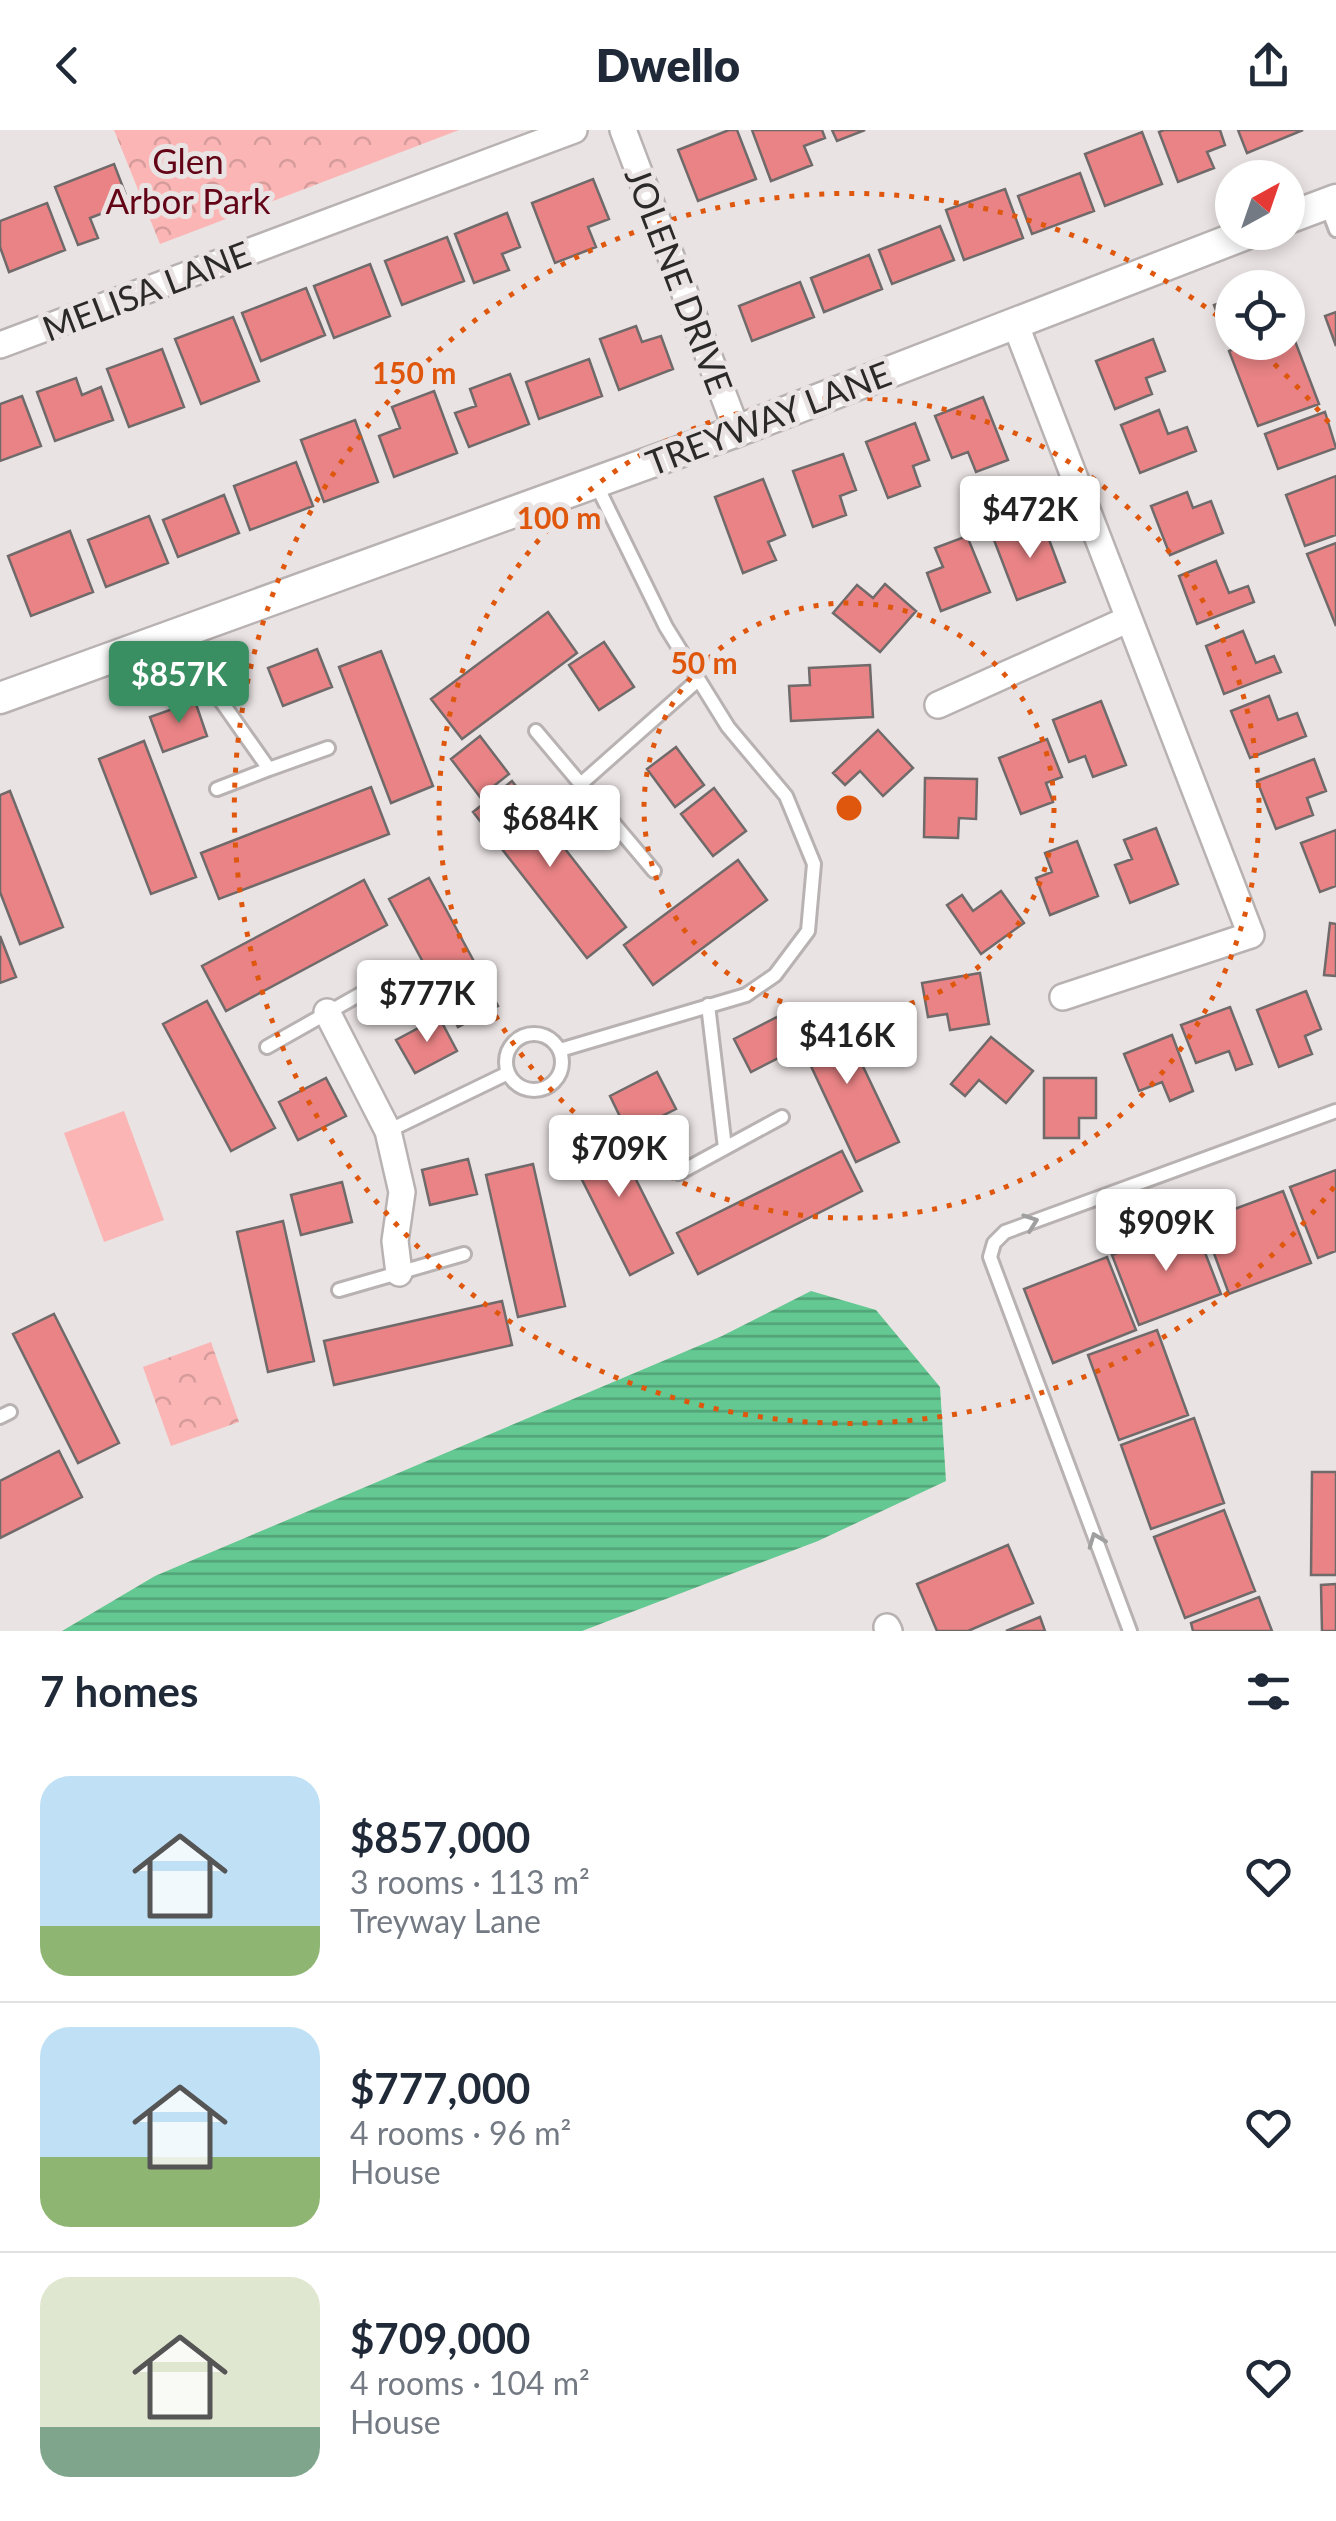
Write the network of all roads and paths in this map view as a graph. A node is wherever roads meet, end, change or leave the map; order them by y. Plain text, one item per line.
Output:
1 (574, 130) edge
2 (623, 130) edge
3 (1333, 211) edge
4 (1305, 215) edge
5 (1215, 246) edge
6 (1015, 323) junction
7 (0, 346) edge
8 (737, 430) junction
9 (595, 482) junction
10 (1128, 619) junction
11 (174, 635) junction
12 (698, 680) junction
13 (0, 698) edge
14 (938, 704) dead end
15 (536, 731) dead end
16 (328, 748) dead end
17 (269, 769) junction
18 (583, 782) junction
19 (217, 789) dead end
20 (654, 871) dead end
21 (390, 978) dead end
22 (1064, 997) dead end
23 (708, 1006) junction
24 (327, 1012) junction
25 (267, 1047) dead end
26 (560, 1050) junction
27 (508, 1073) junction
28 (1336, 1111) edge
29 (782, 1117) dead end
30 (388, 1130) junction
31 (725, 1148) junction
32 (679, 1173) dead end
33 (464, 1254) dead end
34 (399, 1273) junction
35 (339, 1290) dead end
36 (1130, 1631) edge

1 - 7 street, MELISA LANE
2 - 8 street, JOLENE DRIVE
3 - 4 street
5 - 6 street, TREYWAY LANE
6 - 8 street, TREYWAY LANE
6 - 10 street
8 - 9 street, TREYWAY LANE
9 - 11 street, TREYWAY LANE
9 - 12 lane
10 - 14 street
10 - 22 street
11 - 13 street, TREYWAY LANE
11 - 17 lane
12 - 18 lane
12 - 23 lane
15 - 18 lane
16 - 17 lane
17 - 19 lane
18 - 20 lane
21 - 24 lane
23 - 26 lane
23 - 31 lane
24 - 25 lane
24 - 30 street
26 - 27 lane
26 - 27 lane
27 - 30 lane
36 -> 28 lane
29 - 31 lane
30 - 34 street
31 - 32 lane
33 - 34 lane
34 - 35 lane

